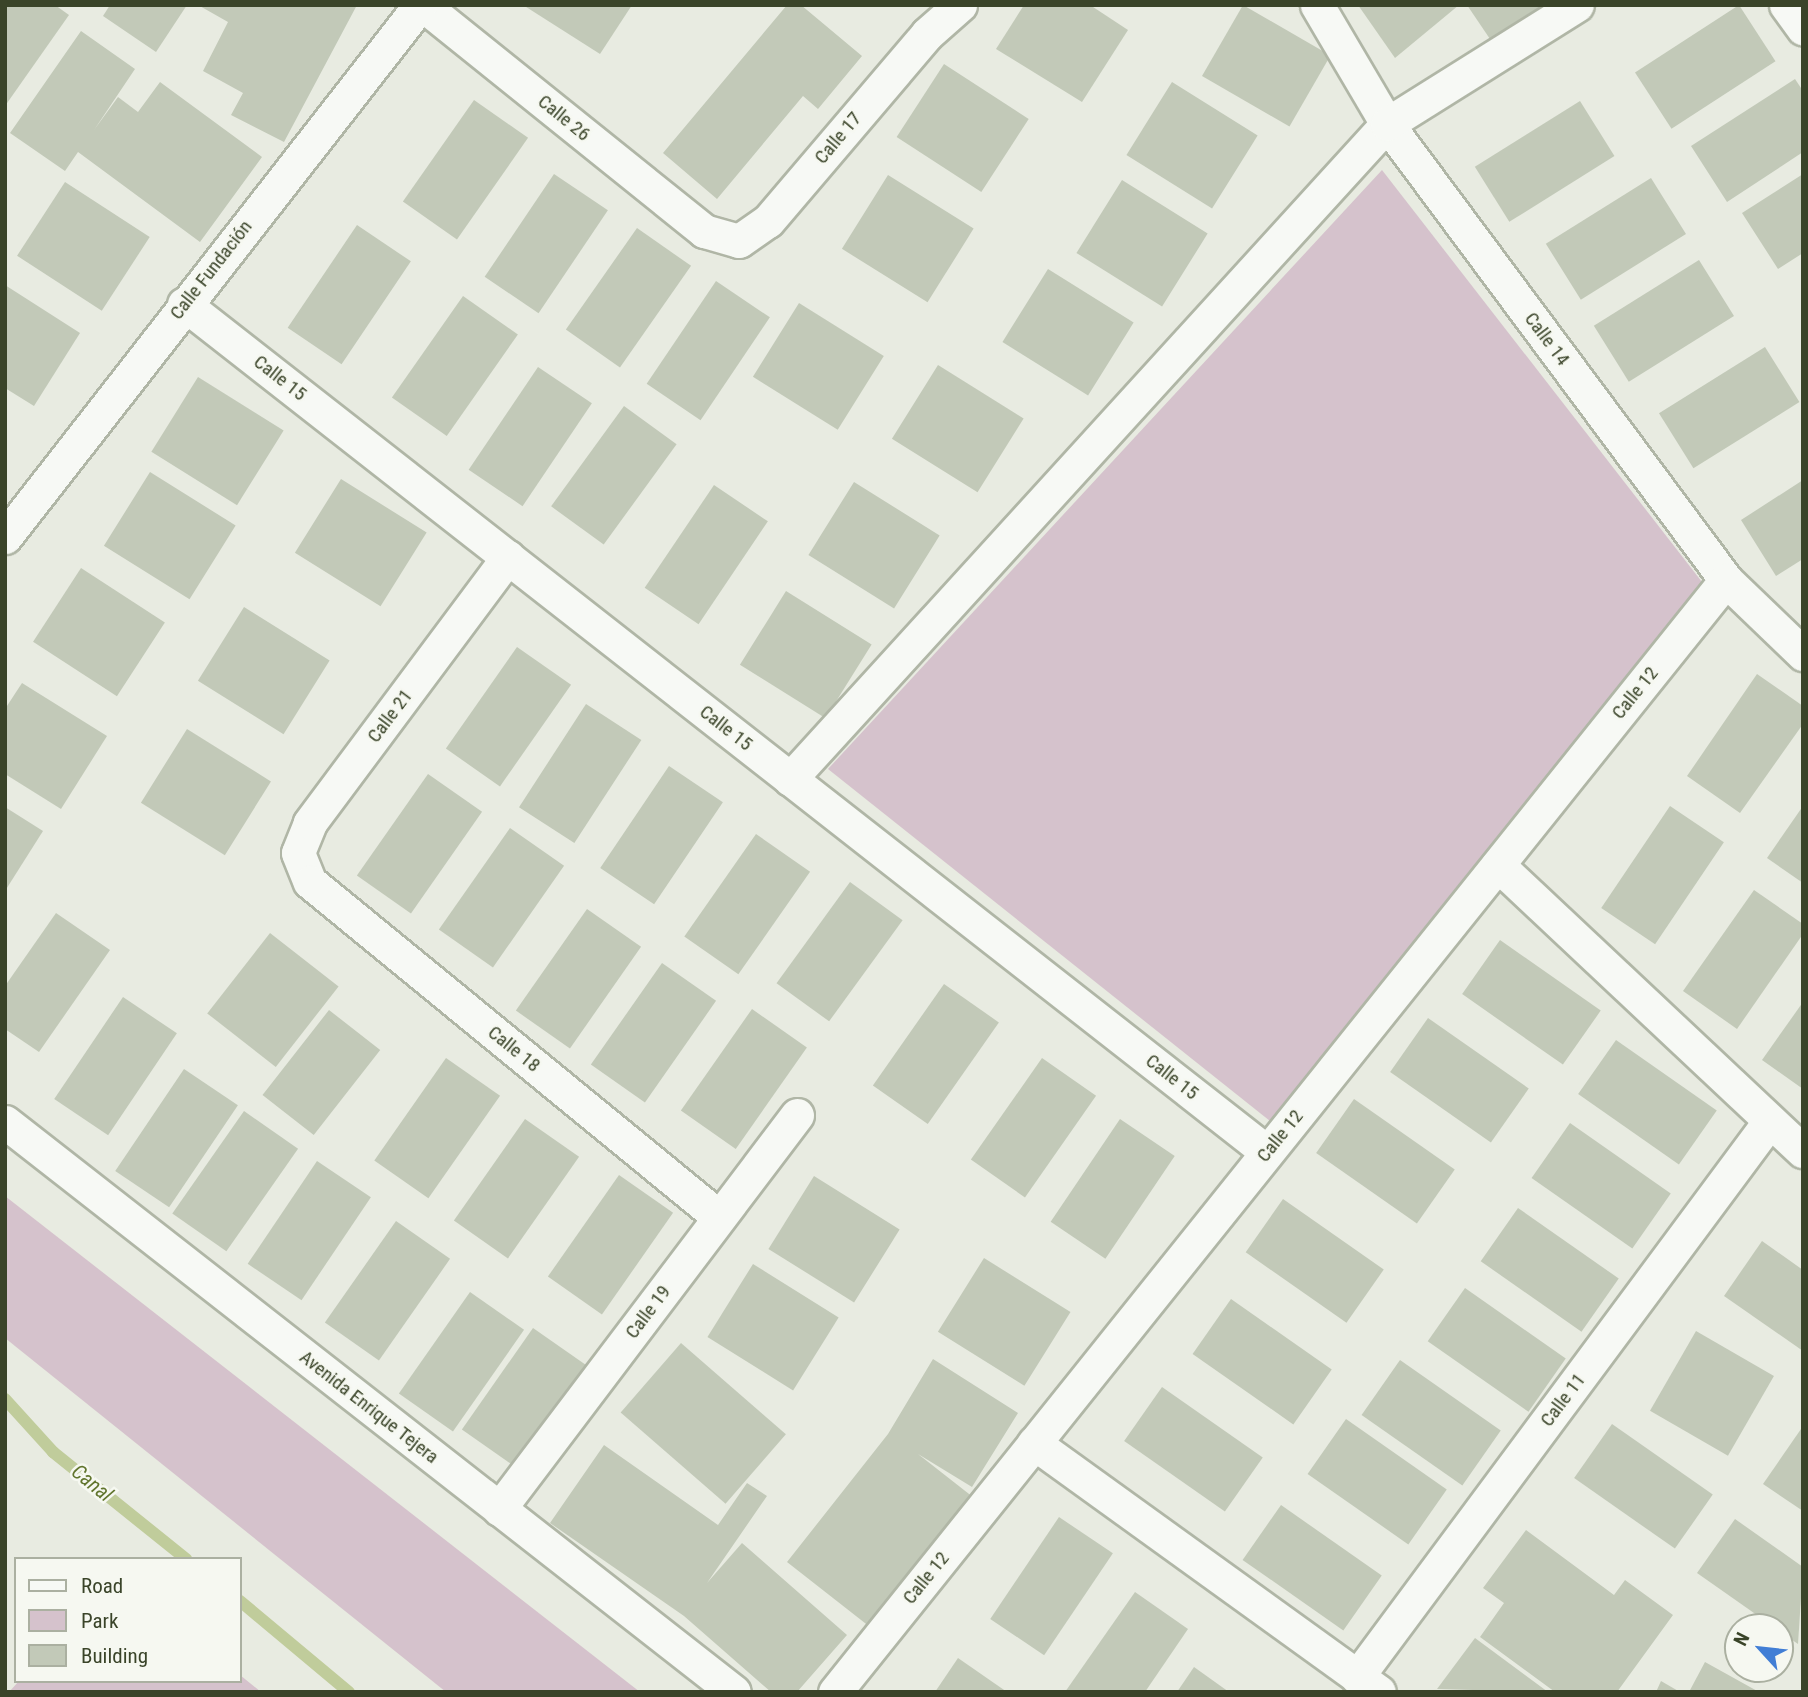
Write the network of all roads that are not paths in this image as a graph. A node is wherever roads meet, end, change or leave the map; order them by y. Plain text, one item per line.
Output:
1 (421, 5) edge
2 (960, 5) edge
3 (1317, 5) edge
4 (1577, 5) edge
5 (1786, 5) edge
6 (1803, 29) edge
7 (1387, 124) junction
8 (704, 231) joint
9 (184, 304) junction
10 (5, 537) edge
11 (508, 557) junction
12 (1726, 580) junction
13 (1803, 653) edge
14 (790, 779) junction
15 (1497, 865) junction
16 (310, 882) joint
17 (797, 1115) dead end
18 (5, 1122) edge
19 (1769, 1122) junction
20 (1803, 1151) edge
21 (1267, 1152) junction
22 (719, 1217) junction
23 (1034, 1443) junction
24 (499, 1509) junction
25 (1368, 1684) edge
26 (734, 1692) edge
27 (835, 1692) edge

1 - 8 street, Calle 26
1 - 9 street, Calle Fundación
2 - 8 street, Calle 17
3 - 7 street, Calle 14
4 - 7 street
5 - 6 street
7 - 12 street, Calle 14
7 - 14 street
9 - 10 street, Calle Fundación
9 - 11 street, Calle 15
11 - 14 street, Calle 15
11 - 16 street, Calle 21
12 - 13 street, Calle 14
12 - 15 street, Calle 12
14 - 21 street, Calle 15
15 - 19 street
15 - 21 street, Calle 12
16 - 22 street, Calle 18
17 - 22 street, Calle 19
18 - 24 street, Avenida Enrique Tejera
19 - 20 street
19 - 25 street, Calle 11
21 - 23 street, Calle 12
22 - 24 street, Calle 19
23 - 25 street
23 - 27 street, Calle 12
24 - 26 street, Avenida Enrique Tejera

